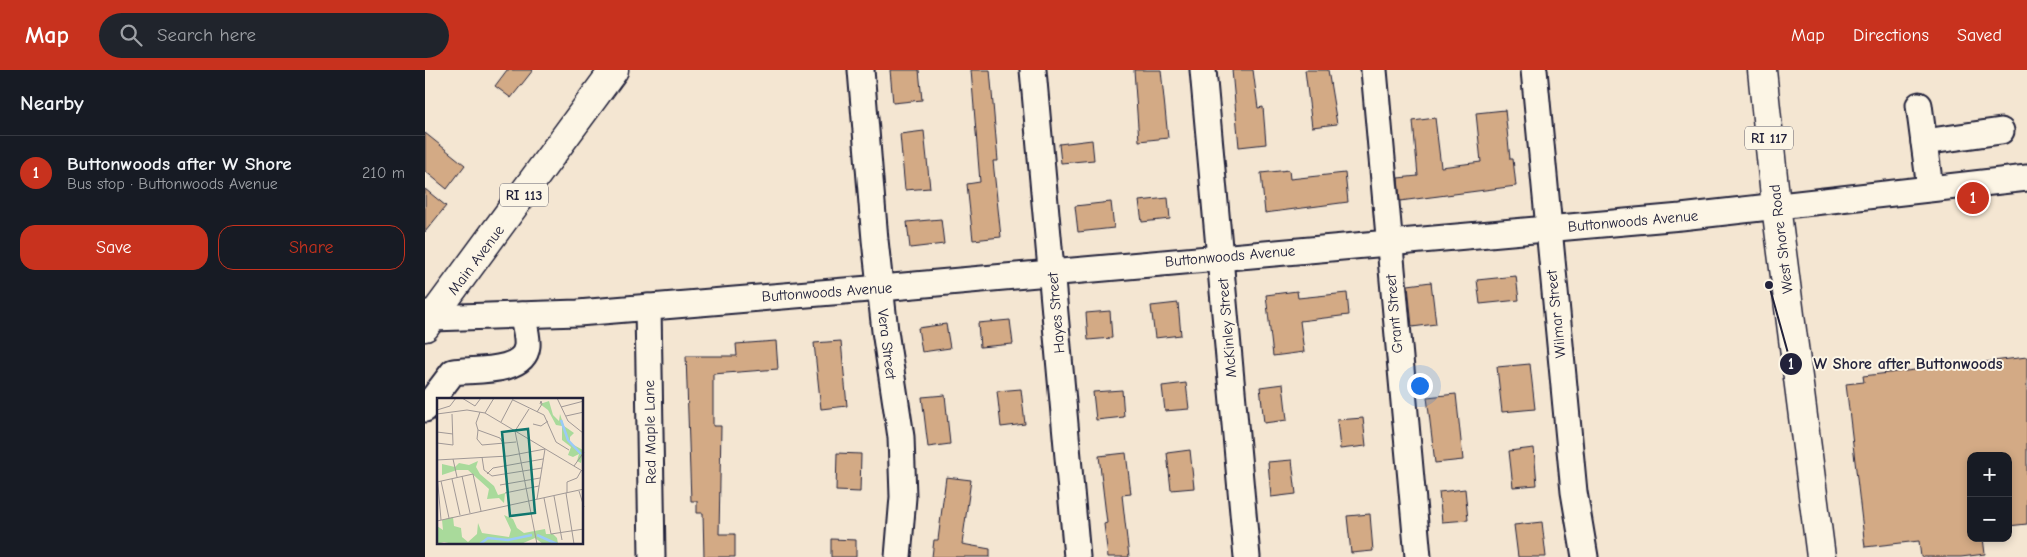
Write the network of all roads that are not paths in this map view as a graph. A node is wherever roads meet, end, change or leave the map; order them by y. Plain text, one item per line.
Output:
1 (614, 70) edge
2 (861, 70) edge
3 (1033, 70) edge
4 (1203, 70) edge
5 (1374, 70) edge
6 (1534, 70) edge
7 (1762, 70) edge
8 (1919, 105) dead end
9 (2001, 131) dead end
10 (1924, 142) junction
11 (2027, 178) edge
12 (1930, 188) junction
13 (1776, 206) junction
14 (1548, 228) junction
15 (1388, 242) junction
16 (1220, 258) junction
17 (1053, 272) junction
18 (881, 288) junction
19 (648, 307) junction
20 (522, 315) junction
21 (427, 319) edge
22 (425, 409) edge
23 (652, 557) edge
24 (898, 557) edge
25 (1077, 557) edge
26 (1247, 557) edge
27 (1418, 557) edge
28 (1585, 557) edge
29 (1821, 557) edge

1 - 21 main road, Main Avenue / RI 113
2 - 18 street, Vera Street
3 - 17 street, Hayes Street
4 - 16 street, McKinley Street
5 - 15 street, Grant Street
6 - 14 street, Wilmar Street
7 - 13 main road, West Shore Road / RI 117
8 - 10 street
9 - 10 street
10 - 12 street
11 - 12 street, Buttonwoods Avenue
12 - 13 street, Buttonwoods Avenue
13 - 14 street, Buttonwoods Avenue
13 - 29 main road, West Shore Road / RI 117
14 - 15 street, Buttonwoods Avenue
14 - 28 street, Wilmar Street
15 - 16 street, Buttonwoods Avenue
15 - 27 street, Grant Street
16 - 17 street, Buttonwoods Avenue
16 - 26 street, McKinley Street
17 - 18 street, Buttonwoods Avenue
17 - 25 street, Hayes Street
18 - 19 street, Buttonwoods Avenue
18 - 24 street, Vera Street
19 - 20 street, Buttonwoods Avenue
19 - 23 street, Red Maple Lane
20 - 21 street, Buttonwoods Avenue
20 - 22 street

